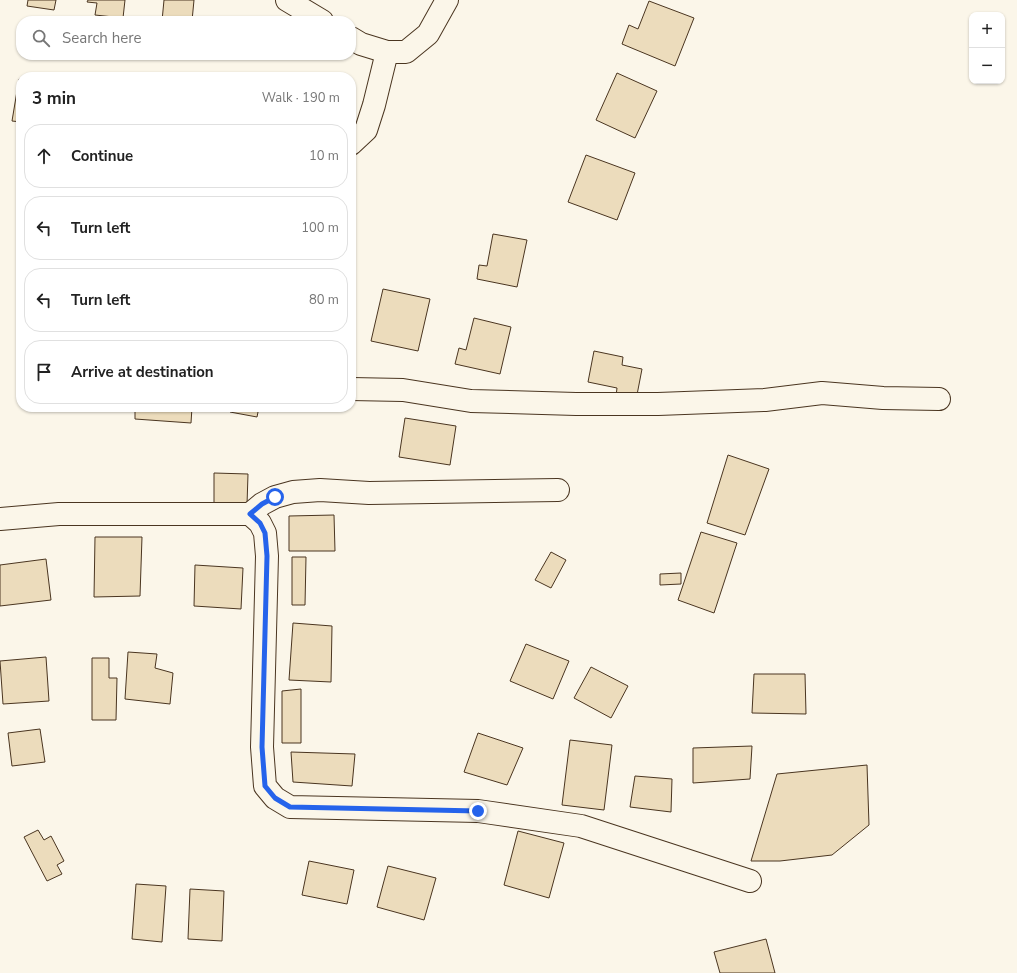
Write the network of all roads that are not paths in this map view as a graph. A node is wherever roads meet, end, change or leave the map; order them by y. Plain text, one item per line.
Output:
1 (287, 0) edge
2 (447, 0) edge
3 (314, 16) edge
4 (356, 41) edge
5 (387, 52) junction
6 (356, 139) edge
7 (356, 389) edge
8 (939, 399) dead end
9 (558, 490) dead end
10 (250, 514) junction
11 (0, 519) edge
12 (750, 881) dead end

1 - 3 street
2 - 5 street
4 - 5 street
5 - 6 street
7 - 8 street
9 - 10 street
10 - 11 street
10 - 12 street

